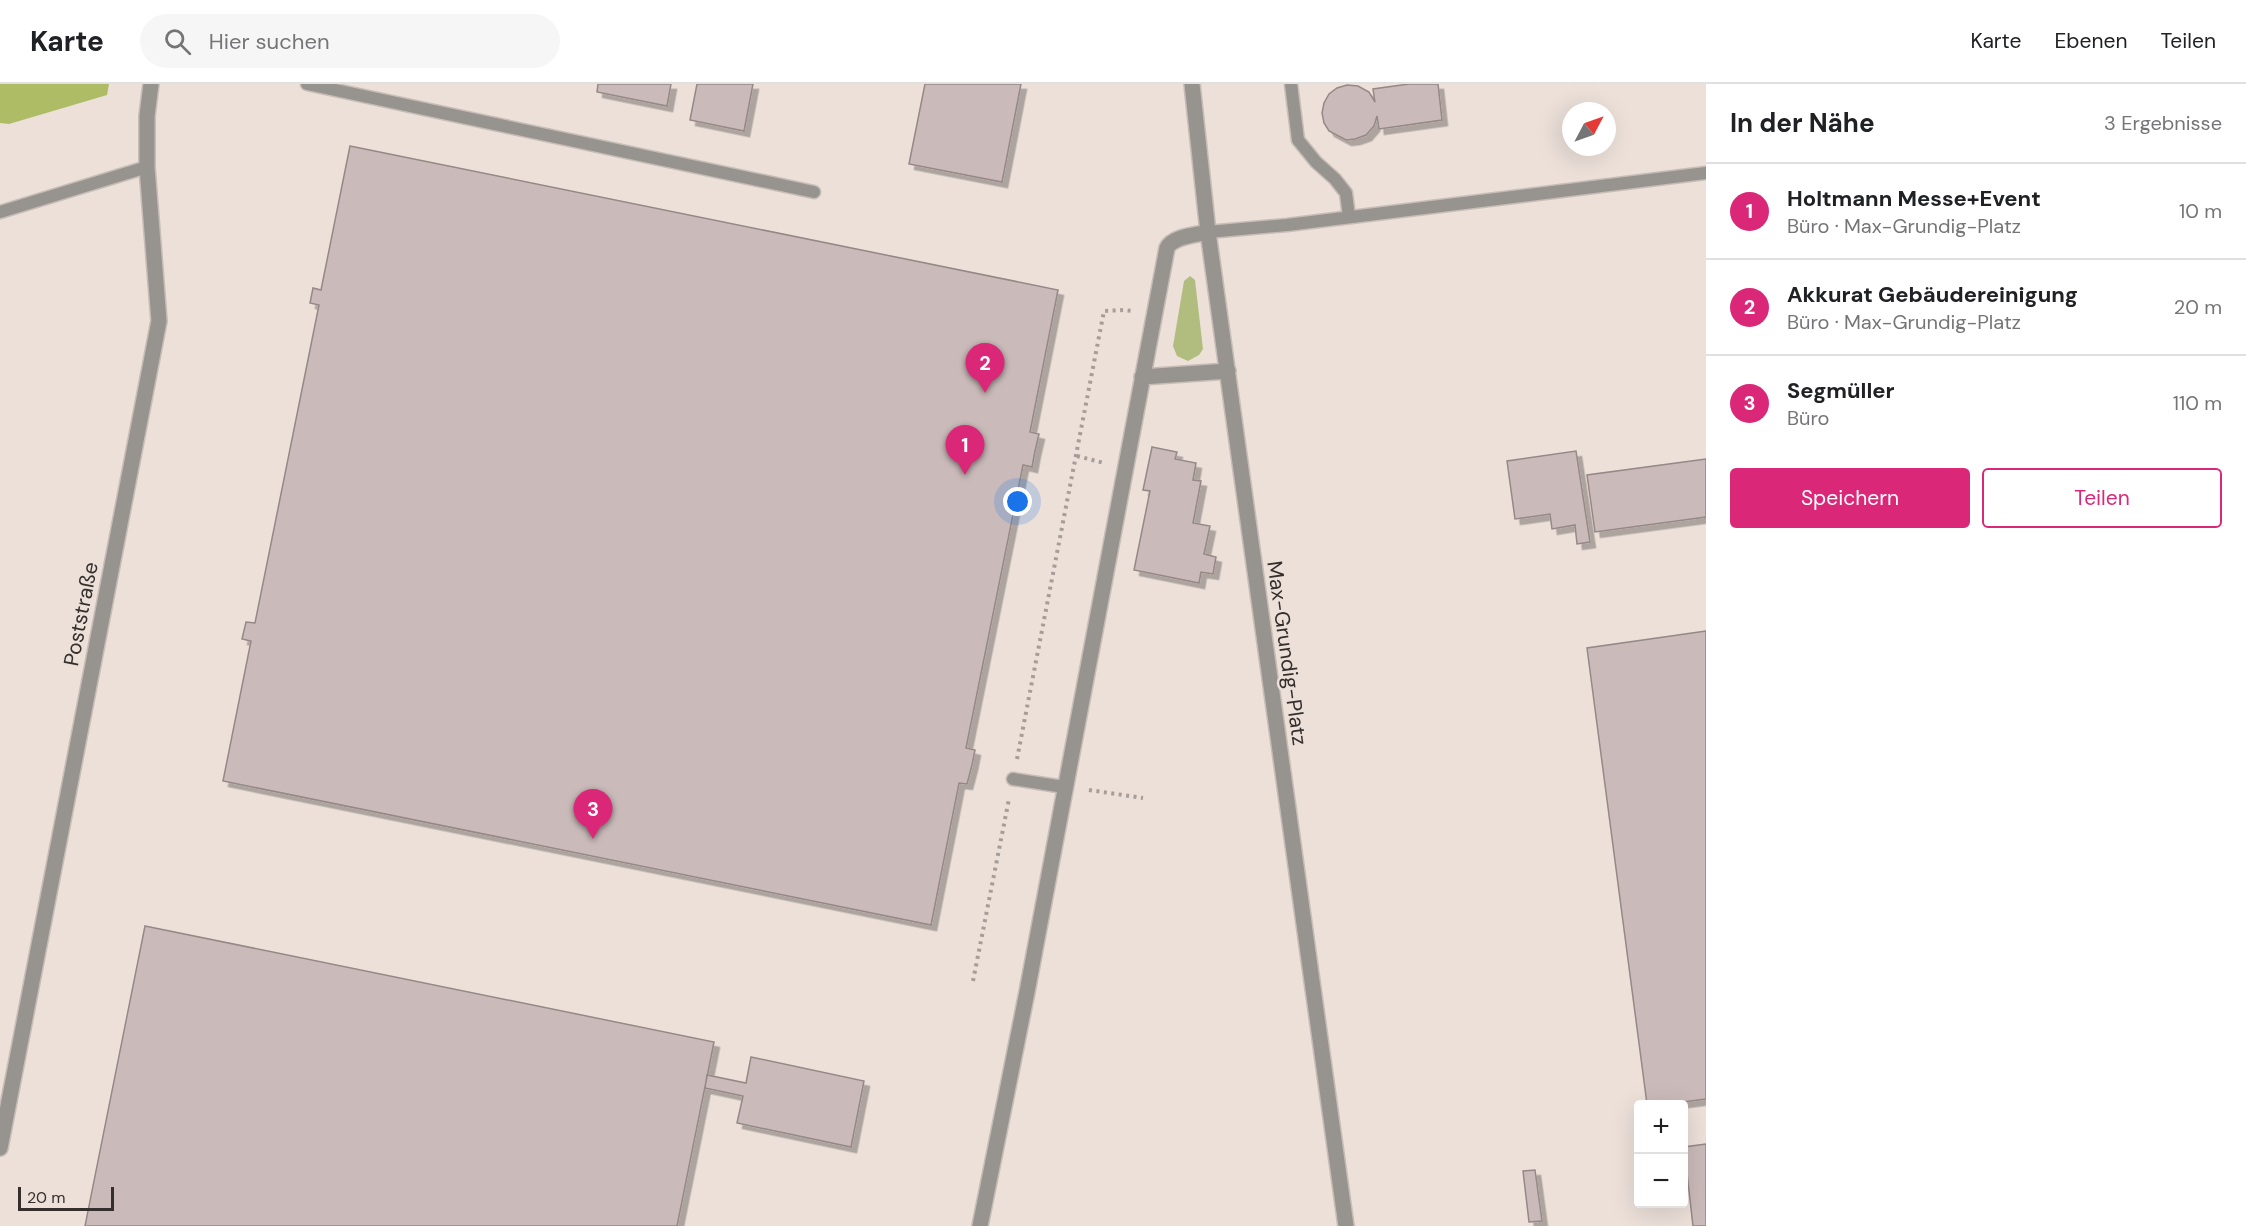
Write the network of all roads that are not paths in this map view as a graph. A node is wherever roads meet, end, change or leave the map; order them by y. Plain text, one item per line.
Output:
1 (151, 84) edge
2 (306, 84) edge
3 (1192, 84) edge
4 (1290, 84) edge
5 (147, 167) junction
6 (1706, 173) edge
7 (814, 192) dead end
8 (0, 212) edge
9 (1349, 217) junction
10 (1208, 232) junction
11 (1228, 371) junction
12 (1142, 377) junction
13 (1013, 778) road end
14 (1064, 787) junction
15 (0, 1148) edge
16 (980, 1226) edge
17 (1346, 1226) edge

1 - 5 street, Poststraße
2 - 7 lane
3 - 10 street, Max-Grundig-Platz
4 - 9 lane
5 - 8 lane
5 - 15 street, Poststraße
6 - 9 lane
9 - 10 lane
10 - 11 street, Max-Grundig-Platz
10 - 12 street
11 - 12 street
11 - 17 street, Max-Grundig-Platz
12 - 14 street
13 - 14 lane
14 - 16 street

